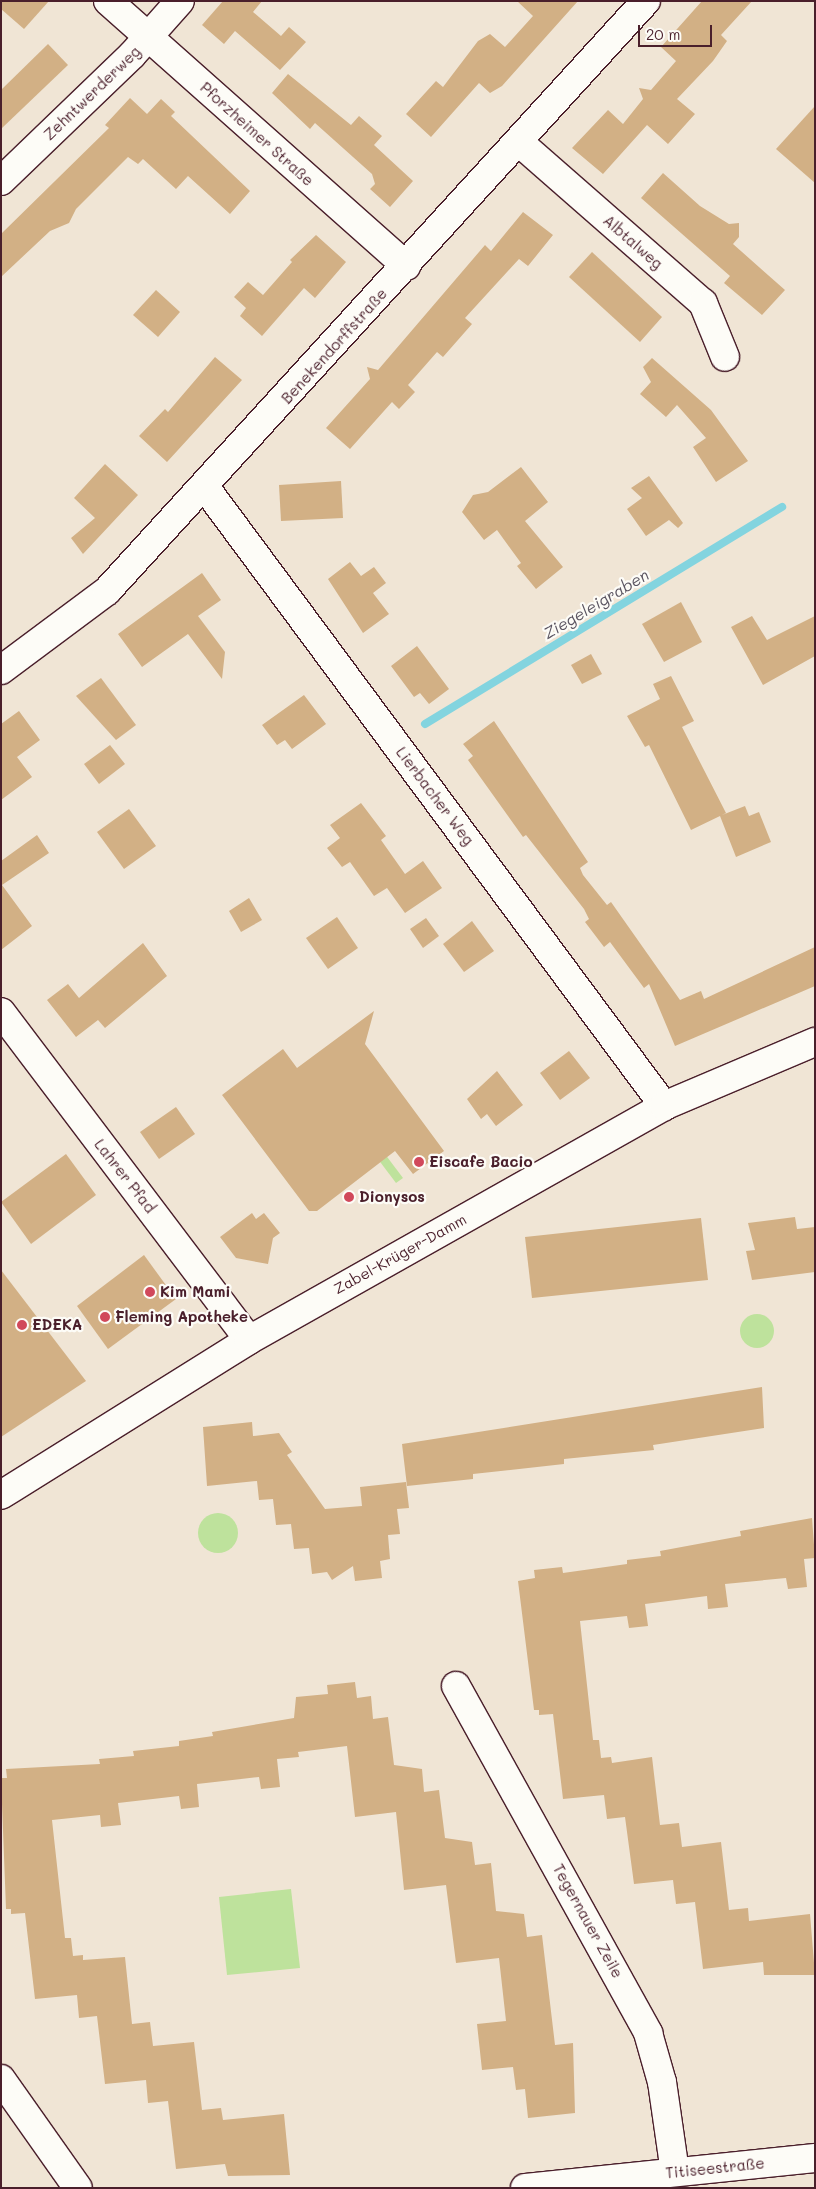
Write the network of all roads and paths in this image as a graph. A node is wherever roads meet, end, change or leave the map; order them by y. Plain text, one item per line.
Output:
1 (108, 1) edge
2 (180, 1) edge
3 (646, 1) edge
4 (149, 37) junction
5 (520, 143) junction
6 (1, 181) edge
7 (406, 266) junction
8 (725, 357) dead end
9 (204, 488) junction
10 (1, 670) edge
11 (1, 1012) edge
12 (815, 1042) edge
13 (664, 1106) junction
14 (249, 1340) junction
15 (1, 1495) edge
16 (456, 1686) dead end
17 (1, 2079) edge
18 (815, 2158) edge
19 (675, 2172) junction
20 (78, 2188) edge
21 (525, 2188) edge

1 - 4 street, Pforzheimer Straße
2 - 4 street, Zehntwerderweg
3 - 5 street, Benekendorffstraße
4 - 6 street, Zehntwerderweg
4 - 7 street, Pforzheimer Straße
5 - 7 street, Benekendorffstraße
5 - 8 street, Albtalweg
7 - 9 street, Benekendorffstraße
9 - 10 street, Benekendorffstraße
9 - 13 street, Lierbacher Weg
11 - 14 street, Lahrer Pfad
12 - 13 street, Zabel-Krüger-Damm
13 - 14 street, Zabel-Krüger-Damm
14 - 15 street, Zabel-Krüger-Damm
16 - 19 street, Tegernauer Zeile
17 - 20 street
18 - 19 street, Titiseestraße
19 - 21 street, Titiseestraße

